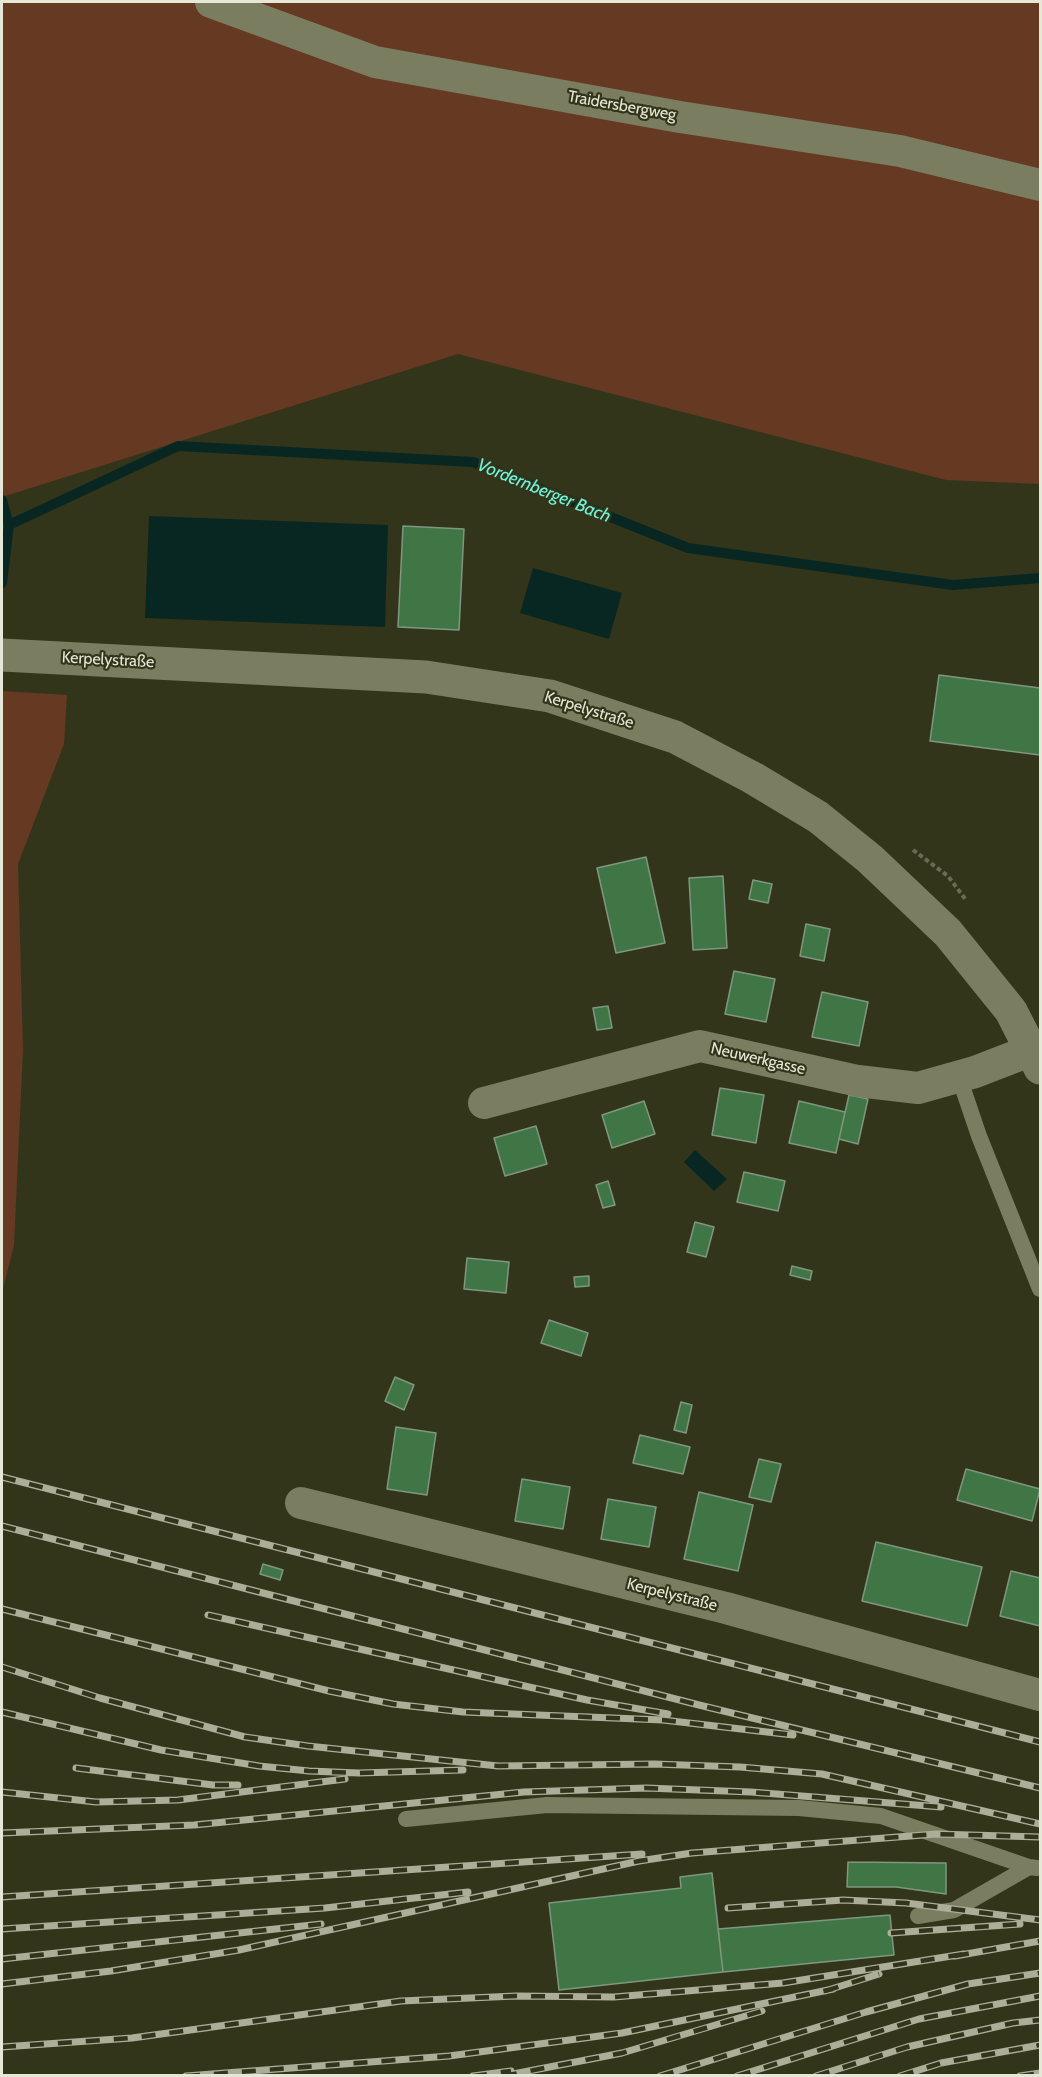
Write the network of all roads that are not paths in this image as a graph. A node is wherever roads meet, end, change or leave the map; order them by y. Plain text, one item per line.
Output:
1 (210, 2) edge
2 (1041, 185) edge
3 (2, 655) edge
4 (1039, 1051) edge
5 (959, 1077) junction
6 (484, 1103) dead end
7 (1041, 1289) edge
8 (301, 1503) dead end
9 (1041, 1695) edge
10 (406, 1819) dead end
11 (1035, 1868) edge
12 (918, 1916) dead end

1 - 2 street, Traidersbergweg
3 - 4 main road, Kerpelystraße
4 - 5 street, Neuwerkgasse
5 - 6 street, Neuwerkgasse
5 - 7 lane
8 - 9 street, Kerpelystraße
10 - 11 lane
11 - 12 lane

